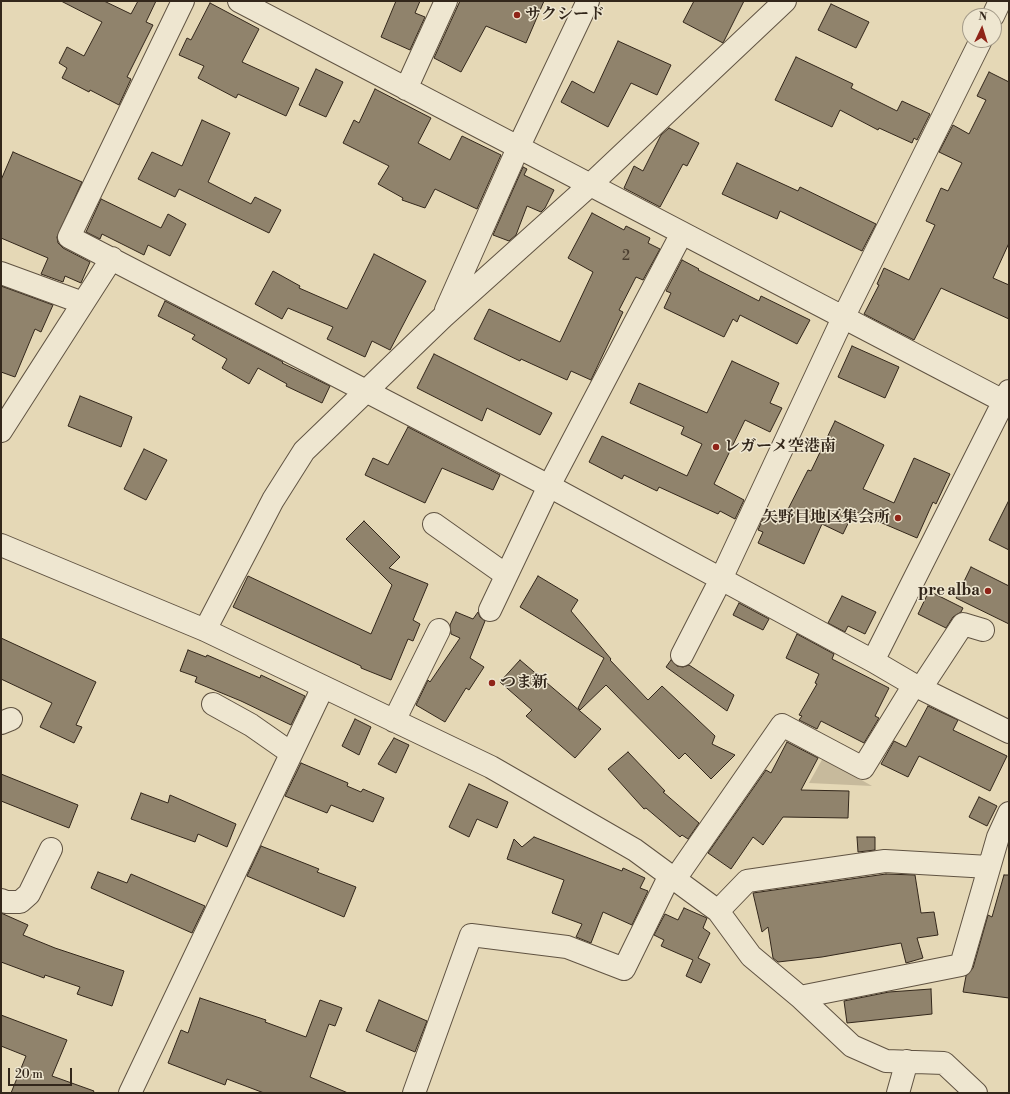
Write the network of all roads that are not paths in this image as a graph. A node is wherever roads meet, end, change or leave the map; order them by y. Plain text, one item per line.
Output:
1 (183, 1) edge
2 (239, 1) edge
3 (446, 1) edge
4 (588, 1) edge
5 (785, 1) edge
6 (977, 48) edge
7 (406, 89) junction
8 (518, 148) junction
9 (590, 185) junction
10 (682, 233) junction
11 (112, 258) junction
12 (1, 273) edge
13 (83, 303) junction
14 (443, 317) junction
15 (842, 318) junction
16 (367, 392) junction
17 (1007, 399) edge
18 (1, 431) edge
19 (549, 486) junction
20 (434, 524) dead end
21 (3, 550) edge
22 (506, 575) junction
23 (721, 579) junction
24 (490, 610) dead end
25 (205, 630) junction
26 (439, 630) dead end
27 (983, 630) dead end
28 (682, 655) dead end
29 (873, 660) junction
30 (323, 687) junction
31 (918, 687) junction
32 (213, 704) dead end
33 (394, 721) junction
34 (1009, 732) edge
35 (291, 753) junction
36 (1009, 813) edge
37 (51, 849) dead end
38 (989, 867) junction
39 (672, 877) junction
40 (1, 900) edge
41 (718, 911) junction
42 (800, 997) junction
43 (907, 1062) junction
44 (130, 1093) edge
45 (414, 1093) edge
46 (898, 1093) edge
47 (976, 1093) edge

1 - 11 street
2 - 7 street
3 - 7 street
4 - 8 street
5 - 9 street
6 - 15 street
7 - 8 street
8 - 9 street
8 - 14 street
9 - 10 street
9 - 14 street
10 - 15 street
10 - 19 street
11 - 13 street
11 - 16 street
12 - 13 street
13 - 18 street
14 - 16 street
15 - 17 street
15 - 23 street
16 - 19 street
16 - 25 street
17 - 29 street
19 - 22 street
19 - 23 street
20 - 22 street
21 - 25 street
22 - 24 street
23 - 28 street
23 - 29 street
25 - 30 street
26 - 33 street
27 - 31 street
29 - 31 street
30 - 33 street
30 - 35 street
31 - 34 street
31 - 39 street
32 - 35 street
33 - 39 street
35 - 44 street
36 - 38 street
37 - 40 street
38 - 41 street
38 - 42 street
39 - 41 street
39 - 45 street
41 - 42 street
42 - 43 street
43 - 46 street
43 - 47 street

